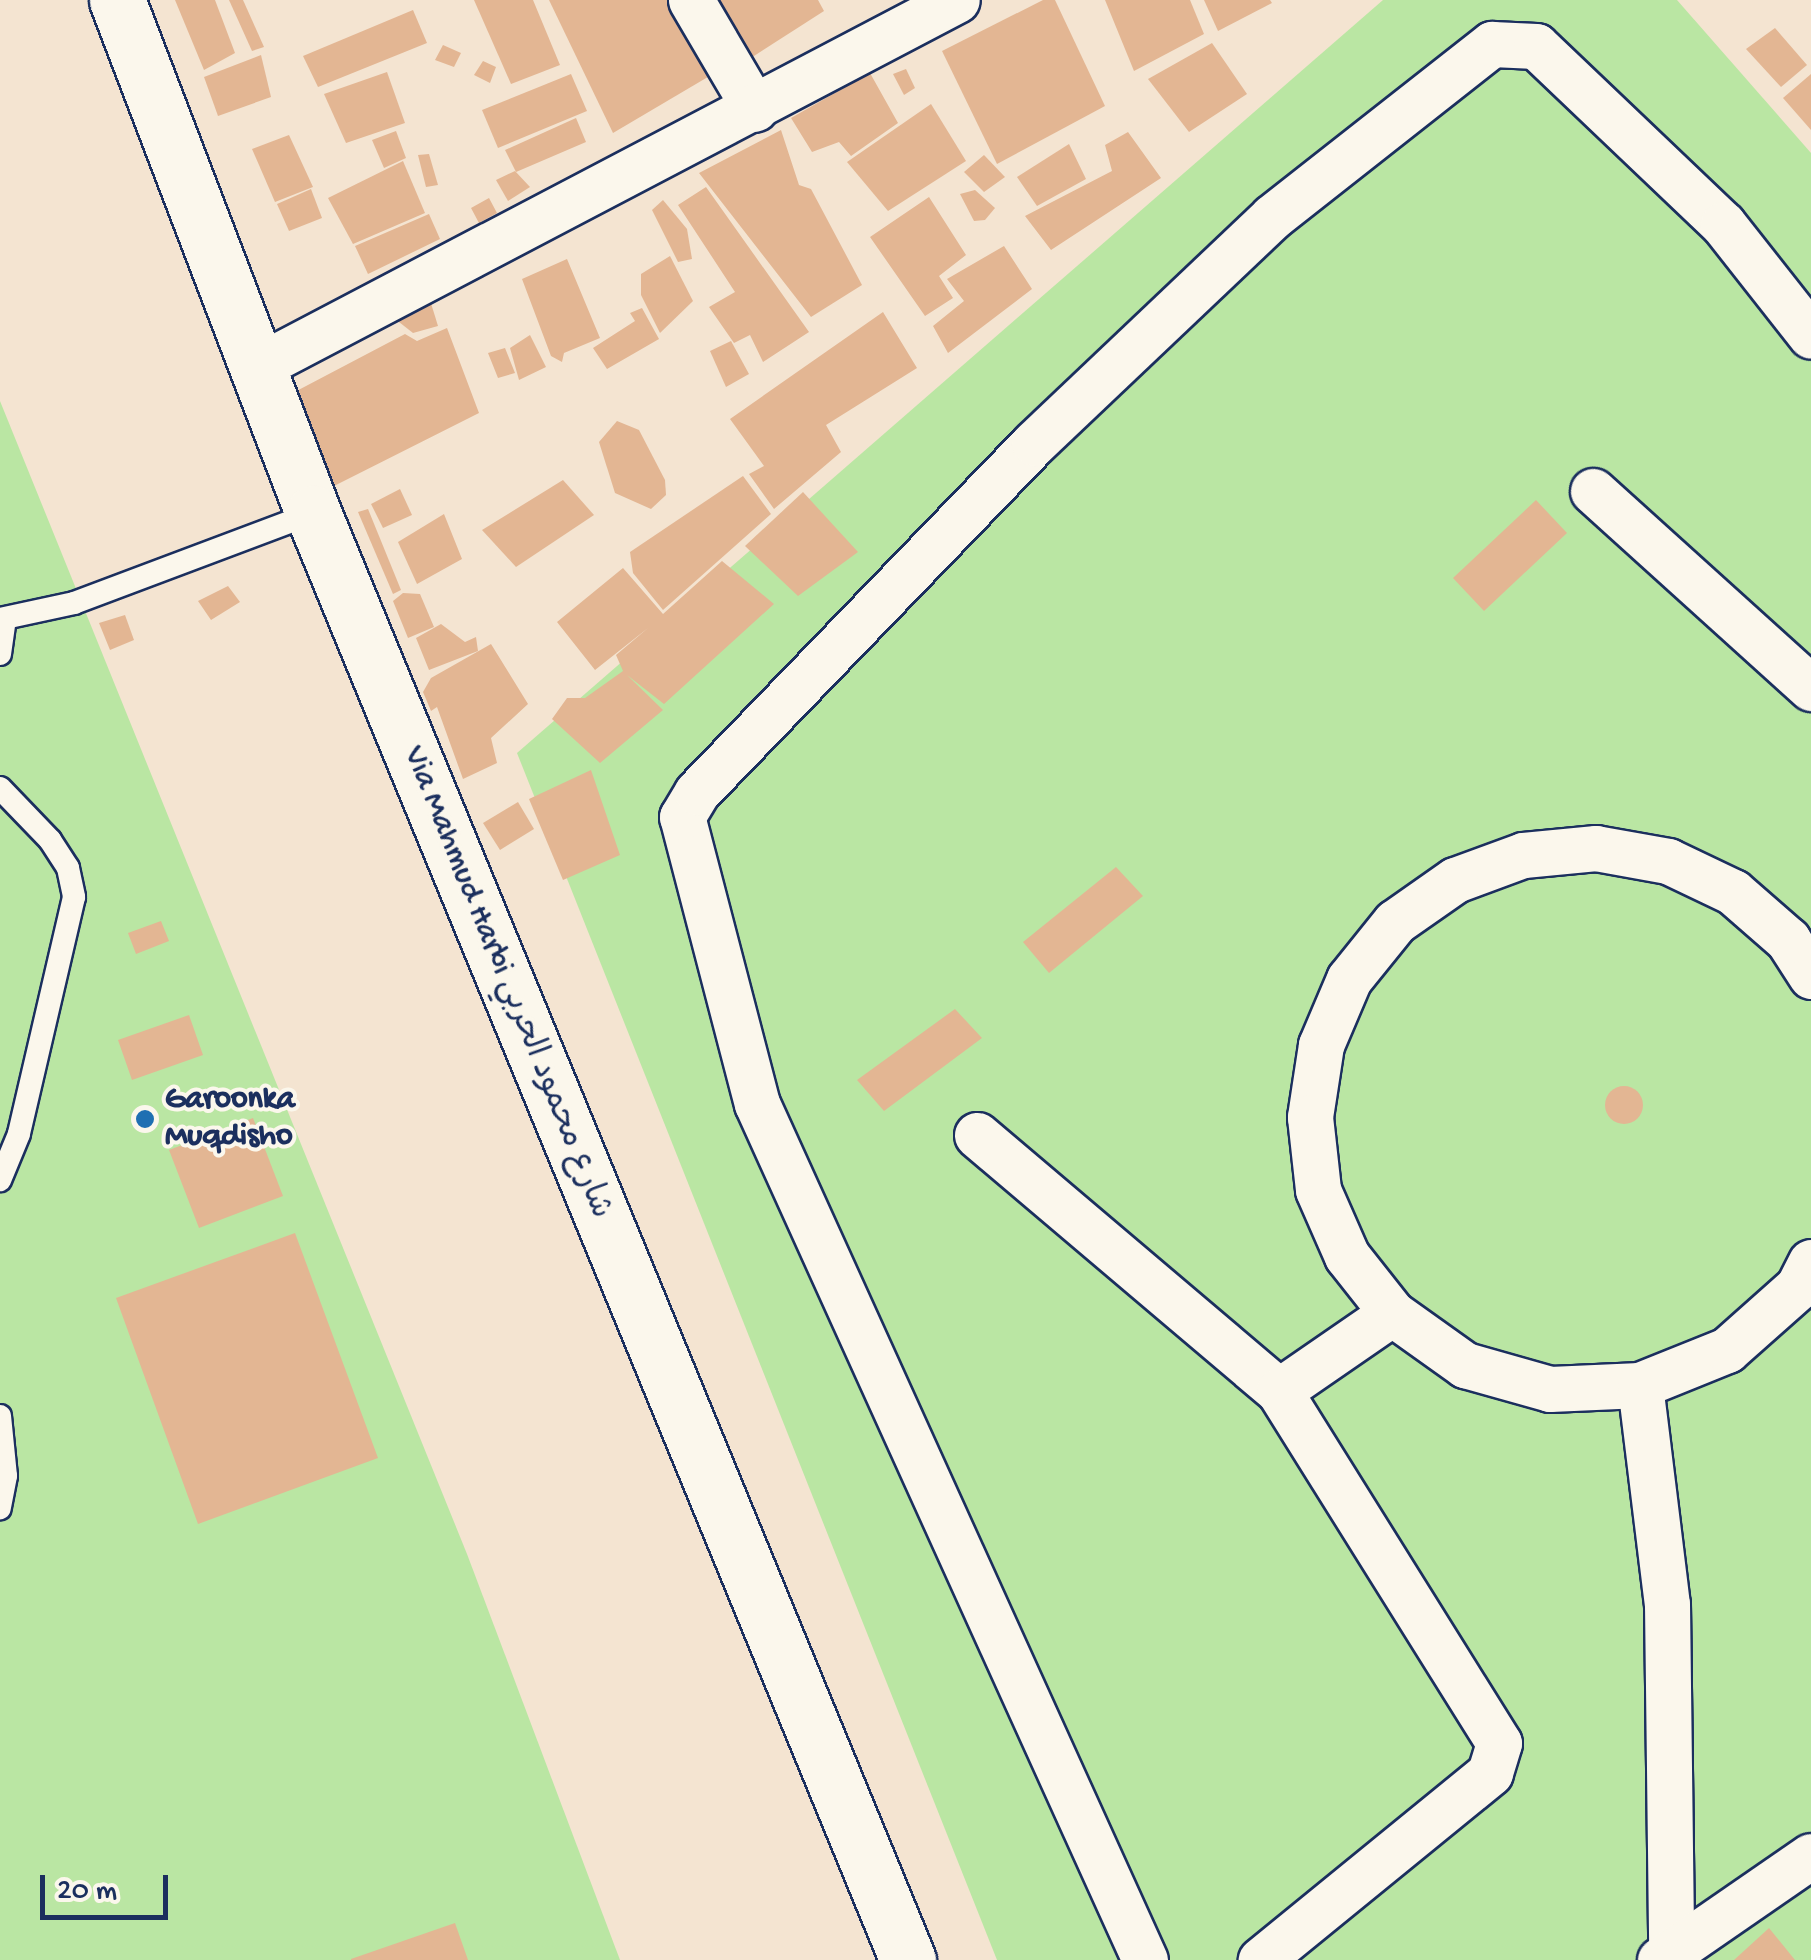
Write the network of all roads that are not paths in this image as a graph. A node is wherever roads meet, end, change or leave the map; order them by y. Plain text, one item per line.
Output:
1 (118, 0) edge
2 (691, 0) edge
3 (957, 0) edge
4 (755, 109) junction
5 (1811, 336) edge
6 (257, 367) junction
7 (1592, 491) dead end
8 (312, 513) junction
9 (3, 620) edge
10 (0, 654) edge
11 (1811, 688) edge
12 (0, 788) edge
13 (1804, 943) edge
14 (977, 1135) dead end
15 (0, 1180) edge
16 (1811, 1262) edge
17 (1392, 1313) junction
18 (1640, 1385) junction
19 (1279, 1392) junction
20 (0, 1416) edge
21 (0, 1508) edge
22 (1811, 1856) edge
23 (1666, 1954) edge
24 (908, 1960) edge
25 (1145, 1960) edge
26 (1261, 1960) edge

1 - 6 street, Via Mahmud Harbi شارع محمود الحربي
2 - 4 street
3 - 4 street
4 - 6 street
5 - 25 street
6 - 8 street, Via Mahmud Harbi شارع محمود الحربي
7 - 11 street
8 - 9 lane
8 - 24 street, Via Mahmud Harbi شارع محمود الحربي
9 - 10 lane
12 - 15 lane
13 - 17 street
14 - 19 street
16 - 18 street
17 - 18 street
17 - 19 street
18 - 23 street
19 - 26 street
20 - 21 lane
22 - 23 street

